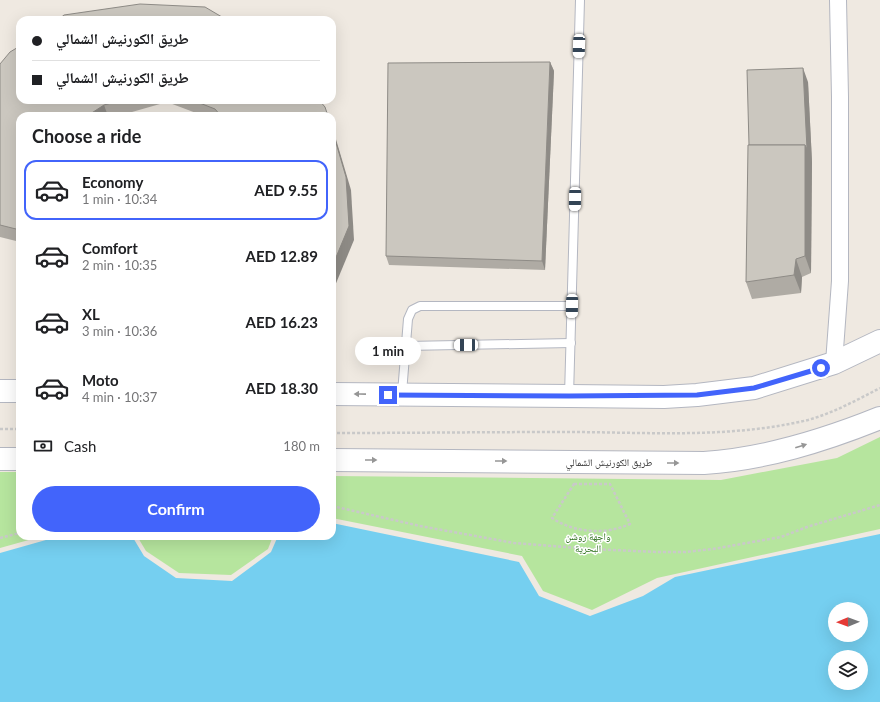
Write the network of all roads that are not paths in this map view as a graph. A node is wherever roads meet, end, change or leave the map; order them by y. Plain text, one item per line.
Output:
1 (580, 0) edge
2 (838, 0) edge
3 (572, 306) junction
4 (880, 341) edge
5 (571, 343) junction
6 (406, 346) junction
7 (834, 363) junction
8 (0, 391) edge
9 (16, 391) edge
10 (336, 394) edge
11 (402, 395) junction
12 (569, 396) junction
13 (880, 418) edge
14 (16, 458) edge
15 (0, 459) edge
16 (336, 460) edge

1 - 3 lane
2 - 7 street
3 - 5 lane
3 - 6 lane
4 - 7 main road
5 - 6 lane
5 - 12 lane
6 - 11 lane
7 - 12 main road
8 - 9 main road
11 -> 10 main road
11 - 12 main road
16 -> 13 main road, طريق الكورنيش الشمالي
14 - 15 main road

